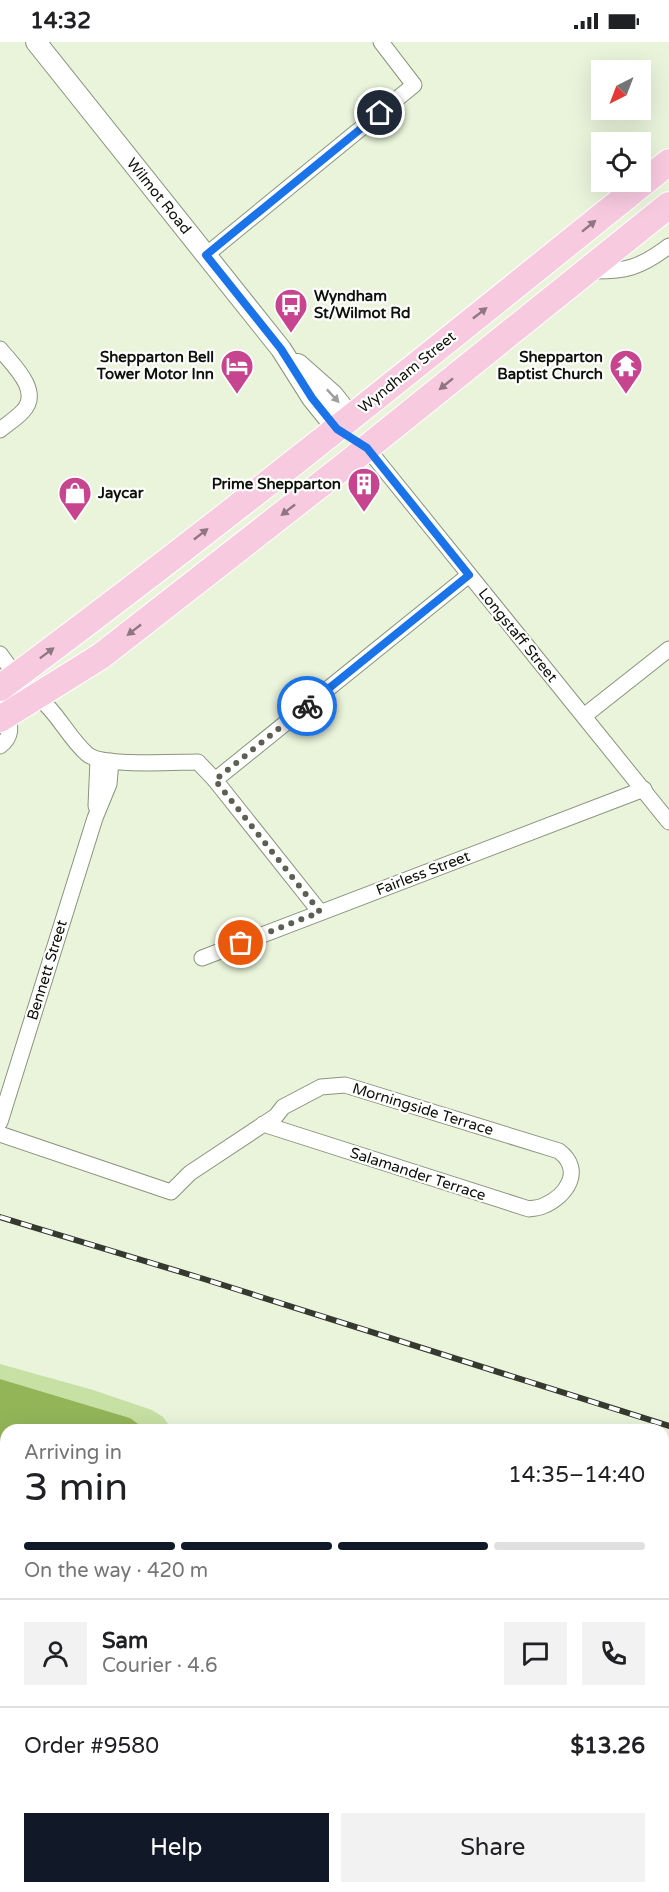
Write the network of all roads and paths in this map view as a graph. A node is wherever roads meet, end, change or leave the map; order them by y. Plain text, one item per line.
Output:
1 (36, 42) edge
2 (381, 42) edge
3 (669, 162) edge
4 (669, 205) edge
5 (669, 246) edge
6 (206, 255) junction
7 (586, 271) junction
8 (0, 349) edge
9 (344, 424) junction
10 (0, 430) edge
11 (367, 448) junction
12 (469, 575) junction
13 (669, 649) edge
14 (0, 654) edge
15 (8, 682) edge
16 (38, 697) junction
17 (585, 716) junction
18 (4, 717) edge
19 (0, 746) edge
20 (104, 761) junction
21 (215, 780) junction
22 (644, 789) junction
23 (669, 822) edge
24 (320, 912) junction
25 (201, 958) dead end
26 (0, 1122) edge
27 (263, 1124) junction
28 (0, 1134) edge
29 (569, 1187) joint

1 - 6 street, Wilmot Road
2 - 6 street
9 -> 3 highway, Wyndham Street
4 - 7 highway
5 - 7 street
6 - 9 street, Wilmot Road
7 -> 11 highway
8 - 10 street
9 - 11 highway
15 -> 9 highway, Wyndham Street
11 - 12 street, Longstaff Street
11 -> 16 highway
12 - 17 street, Longstaff Street
12 - 21 street
13 - 17 street
14 - 15 street
15 - 16 highway
16 - 18 highway
16 - 20 street
17 - 22 street, Longstaff Street
18 - 19 street
20 - 21 street
20 - 26 street, Bennett Street
21 - 24 street
22 - 23 street, Longstaff Street
22 - 24 street, Fairless Street
24 - 25 street, Fairless Street
27 - 28 street, Morningside Terrace
27 - 29 street, Salamander Terrace
27 - 29 street, Morningside Terrace

